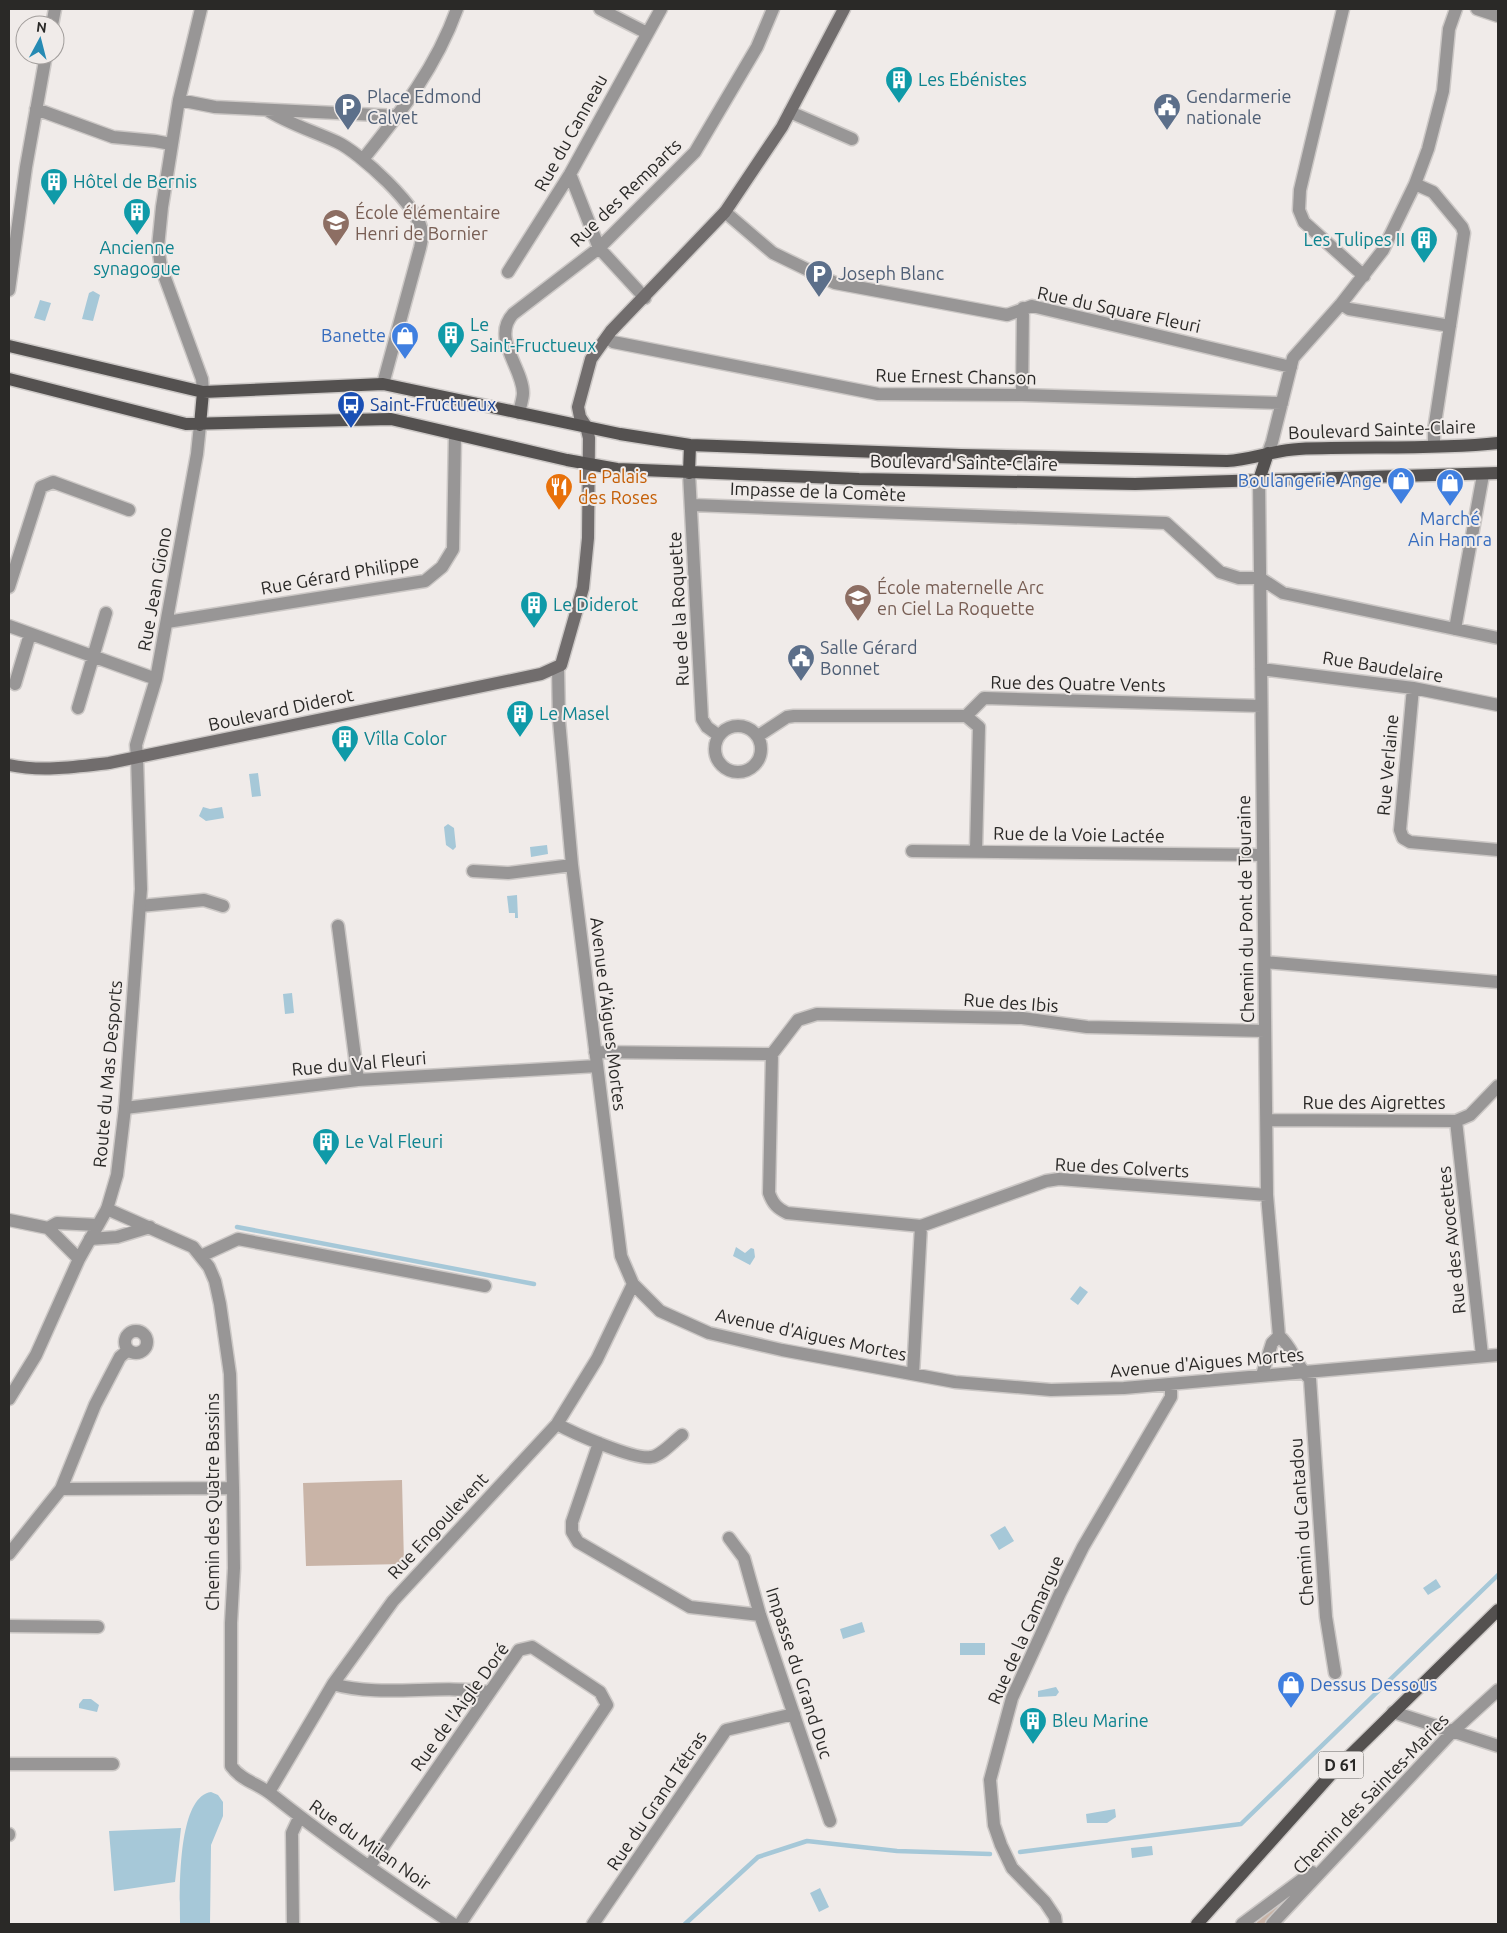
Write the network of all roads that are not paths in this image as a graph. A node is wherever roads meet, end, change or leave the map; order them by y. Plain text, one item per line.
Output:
1 (201, 9) edge
2 (457, 9) edge
3 (600, 9) edge
4 (661, 9) edge
5 (773, 9) edge
6 (844, 9) edge
7 (1343, 9) edge
8 (1456, 9) edge
9 (1477, 9) edge
10 (1498, 16) edge
11 (648, 33) junction
12 (44, 65) edge
13 (179, 100) junction
14 (36, 109) junction
15 (267, 110) junction
16 (790, 112) junction
17 (398, 116) junction
18 (852, 139) dead end
19 (171, 144) junction
20 (364, 158) junction
21 (570, 174) junction
22 (1415, 184) junction
23 (725, 212) junction
24 (599, 248) junction
25 (508, 272) dead end
26 (1364, 276) junction
27 (9, 290) edge
28 (645, 298) junction
29 (1341, 304) junction
30 (1023, 308) junction
31 (1450, 326) junction
32 (606, 337) junction
33 (9, 346) edge
34 (1290, 367) junction
35 (9, 379) edge
36 (383, 384) junction
37 (203, 392) junction
38 (1022, 395) junction
39 (1282, 403) junction
40 (519, 413) junction
41 (200, 425) junction
42 (586, 426) junction
43 (455, 435) junction
44 (1498, 442) edge
45 (690, 445) junction
46 (1434, 446) junction
47 (1268, 454) junction
48 (1239, 460) junction
49 (590, 465) junction
50 (689, 473) junction
51 (1498, 473) edge
52 (1483, 475) junction
53 (1259, 480) junction
54 (1239, 482) junction
55 (692, 505) junction
56 (129, 510) dead end
57 (14, 552) edge
58 (1260, 578) junction
59 (9, 587) edge
60 (106, 613) dead end
61 (167, 622) junction
62 (9, 626) edge
63 (1455, 629) junction
64 (30, 634) junction
65 (1498, 638) edge
66 (93, 657) junction
67 (558, 667) junction
68 (1261, 669) junction
69 (156, 679) junction
70 (15, 684) dead end
71 (1413, 688) junction
72 (1498, 704) edge
73 (1261, 706) junction
74 (78, 708) dead end
75 (966, 716) junction
76 (718, 735) junction
77 (758, 736) junction
78 (137, 757) junction
79 (9, 765) edge
80 (1498, 850) edge
81 (912, 851) dead end
82 (976, 851) junction
83 (1263, 855) junction
84 (572, 865) junction
85 (473, 871) dead end
86 (140, 906) junction
87 (222, 906) dead end
88 (338, 926) dead end
89 (1265, 962) junction
90 (1498, 982) edge
91 (1265, 1031) junction
92 (595, 1052) junction
93 (772, 1054) junction
94 (597, 1066) junction
95 (358, 1080) junction
96 (1498, 1086) edge
97 (125, 1108) junction
98 (1267, 1120) junction
99 (1456, 1121) junction
100 (1268, 1195) junction
101 (107, 1209) junction
102 (9, 1220) edge
103 (97, 1225) junction
104 (921, 1226) junction
105 (150, 1227) junction
106 (48, 1228) junction
107 (90, 1238) junction
108 (201, 1256) junction
109 (79, 1259) junction
110 (633, 1284) junction
111 (485, 1286) dead end
112 (1279, 1336) junction
113 (128, 1350) dead end
114 (1498, 1355) edge
115 (1482, 1356) junction
116 (1302, 1372) junction
117 (913, 1374) junction
118 (1262, 1375) junction
119 (1171, 1384) junction
120 (9, 1399) edge
121 (556, 1424) junction
122 (682, 1435) dead end
123 (600, 1444) junction
124 (233, 1488) junction
125 (61, 1489) junction
126 (729, 1538) dead end
127 (9, 1554) edge
128 (1497, 1613) edge
129 (760, 1615) junction
130 (9, 1626) edge
131 (98, 1626) dead end
132 (1335, 1673) dead end
133 (333, 1684) junction
134 (1498, 1690) edge
135 (488, 1692) junction
136 (1393, 1712) junction
137 (794, 1714) junction
138 (1453, 1731) junction
139 (1498, 1746) edge
140 (9, 1764) edge
141 (113, 1764) dead end
142 (269, 1792) junction
143 (299, 1818) junction
144 (830, 1821) dead end
145 (1338, 1853) junction
146 (369, 1867) junction
147 (293, 1924) edge
148 (454, 1924) edge
149 (460, 1924) edge
150 (593, 1924) edge
151 (1056, 1924) edge
152 (1197, 1924) edge
153 (1242, 1924) edge
154 (1272, 1924) edge

1 - 13 street
2 - 17 street
3 - 11 street
4 - 11 street, Rue du Canneau
5 - 24 street, Rue des Remparts
6 - 16 main road
7 - 26 street
8 - 22 street
9 - 10 street
11 - 21 street, Rue du Canneau
12 - 14 street
13 - 15 street
13 - 19 street
14 - 19 street
14 - 27 street
15 - 17 street
15 - 20 street
16 - 18 street
16 - 23 main road
17 - 20 street
19 - 37 street
20 - 36 street
21 - 24 street
21 - 25 street, Rue du Canneau
22 - 26 street
22 - 31 street
23 - 28 main road
23 - 30 street, Rue du Square Fleuri
24 - 28 street
24 - 40 street, Rue des Remparts
26 - 29 street
28 - 32 main road
29 - 31 street
29 - 34 street
30 - 34 street, Rue du Square Fleuri
30 - 38 street
31 - 46 street
32 - 38 street, Rue Ernest Chanson
32 - 42 main road
33 - 37 main road, Boulevard Sainte-Claire
34 - 39 street
35 - 41 main road, Boulevard Sainte-Claire
36 - 37 main road, Boulevard Sainte-Claire
36 - 40 main road, Boulevard Sainte-Claire
37 - 41 main road
38 - 39 street, Rue Ernest Chanson
39 - 47 street
40 - 42 main road, Boulevard Sainte-Claire
41 - 43 main road, Boulevard Sainte-Claire
41 - 61 street, Rue Jean Giono
42 - 45 main road, Boulevard Sainte-Claire
42 - 49 main road
43 - 49 main road, Boulevard Sainte-Claire
43 - 61 street, Rue Gérard Philippe
44 - 46 main road, Boulevard Sainte-Claire
45 - 48 main road, Boulevard Sainte-Claire
45 - 50 main road
46 - 47 main road, Boulevard Sainte-Claire
47 - 48 main road, Boulevard Sainte-Claire
47 - 53 main road, Boulevard Sainte-Claire
48 - 54 main road
49 - 50 main road, Boulevard Sainte-Claire
49 - 67 main road
50 - 54 main road, Boulevard Sainte-Claire
50 - 55 street, Rue de la Roquette
51 - 52 main road, Boulevard Sainte-Claire
52 - 53 main road, Boulevard Sainte-Claire
52 - 63 street
53 - 54 main road, Boulevard Sainte-Claire
53 - 58 street, Chemin du Pont de Touraine
55 - 58 street, Impasse de la Comète
55 - 76 street, Rue de la Roquette
56 - 57 street
57 - 59 street
58 - 63 street
58 - 68 street, Chemin du Pont de Touraine
60 - 66 street
61 - 69 street, Rue Jean Giono
62 - 64 street
63 - 65 street
64 - 66 street
64 - 70 street
66 - 69 street
66 - 74 street
67 - 78 main road, Boulevard Diderot
67 - 84 street, Avenue d'Aigues Mortes
68 - 71 street, Rue Baudelaire
68 - 73 street, Chemin du Pont de Touraine
69 - 78 street, Rue Jean Giono
71 - 72 street, Rue Baudelaire
71 - 80 street, Rue Verlaine
73 - 75 street, Rue des Quatre Vents
73 - 83 street, Chemin du Pont de Touraine
75 - 77 street
75 - 82 street, Rue de la Voie Lactée
76 - 77 street
76 - 77 street
78 - 79 main road, Boulevard Diderot
78 - 86 street, Route du Mas Desports
81 - 82 street
82 - 83 street, Rue de la Voie Lactée
83 - 89 street, Chemin du Pont de Touraine
84 - 85 street
84 - 92 street, Avenue d'Aigues Mortes
86 - 87 street
86 - 97 street, Route du Mas Desports
88 - 95 street
89 - 90 street
89 - 91 street, Chemin du Pont de Touraine
91 - 93 street, Rue des Ibis
91 - 98 street, Chemin du Pont de Touraine
92 - 93 street
92 - 94 street, Avenue d'Aigues Mortes
93 - 104 street
94 - 95 street, Rue du Val Fleuri
94 - 110 street, Avenue d'Aigues Mortes
95 - 97 street, Rue du Val Fleuri
96 - 99 street, Rue des Aigrettes
97 - 101 street, Route du Mas Desports
98 - 99 street, Rue des Aigrettes
98 - 100 street, Chemin du Pont de Touraine
99 - 115 street, Rue des Avocettes
100 - 104 street, Rue des Colverts
100 - 112 street, Chemin du Pont de Touraine
101 - 103 street, Route du Mas Desports
101 - 105 street, Chemin des Quatre Bassins
102 - 106 street
103 - 106 street
103 - 107 street, Route du Mas Desports
104 - 117 street
105 - 107 street
105 - 108 street, Chemin des Quatre Bassins
106 - 109 street
107 - 109 street, Route du Mas Desports
108 - 111 street
108 - 124 street, Chemin des Quatre Bassins
109 - 120 street, Route du Mas Desports
110 - 117 street, Avenue d'Aigues Mortes
110 - 121 street, Rue Engoulevent
112 - 116 street
112 - 118 street
113 - 125 street
114 - 115 street, Avenue d'Aigues Mortes
115 - 116 street, Avenue d'Aigues Mortes
116 - 118 street, Avenue d'Aigues Mortes
116 - 132 street, Chemin du Cantadou
117 - 119 street, Avenue d'Aigues Mortes
118 - 119 street, Avenue d'Aigues Mortes
119 - 151 street, Rue de la Camargue
121 - 123 street
121 - 133 street, Rue Engoulevent
122 - 123 street
123 - 129 street
124 - 125 street
124 - 142 street, Chemin des Quatre Bassins
125 - 127 street
126 - 129 street, Impasse du Grand Duc
128 - 136 main road, D 61
129 - 137 street, Impasse du Grand Duc
130 - 131 street
133 - 135 street
133 - 142 street, Rue Engoulevent
134 - 138 street, Chemin des Saintes-Maries
135 - 146 street, Rue de l'Aigle Doré
135 - 149 street, Rue de l'Aigle Doré
136 - 138 street
136 - 152 main road, D 61
137 - 144 street, Impasse du Grand Duc
137 - 150 street, Rue du Grand Tétras
138 - 139 street
138 - 145 street, Chemin des Saintes-Maries
140 - 141 street
142 - 143 street, Rue du Milan Noir
143 - 146 street, Rue du Milan Noir
143 - 147 street
145 - 153 street
145 - 154 street, Chemin des Saintes-Maries
146 - 148 street, Rue du Milan Noir

